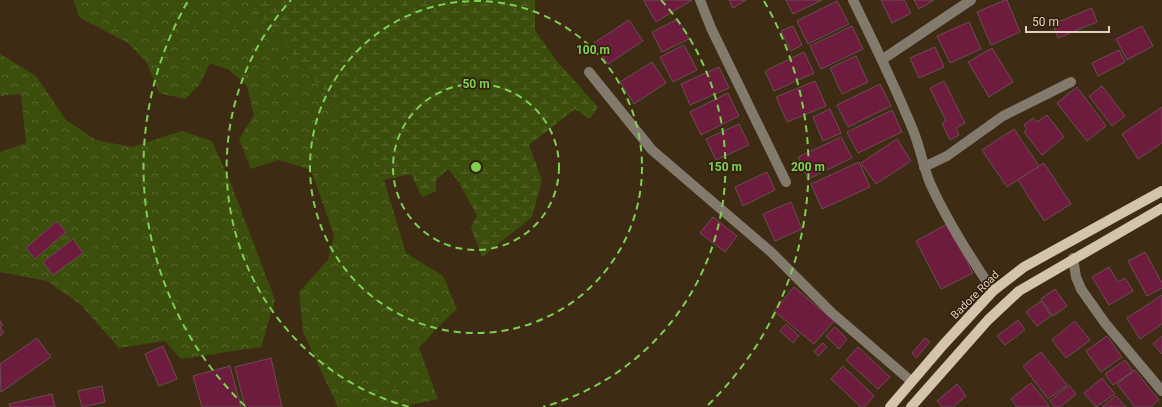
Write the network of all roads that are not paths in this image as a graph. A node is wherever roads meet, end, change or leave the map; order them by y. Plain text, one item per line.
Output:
1 (700, 0) edge
2 (853, 0) edge
3 (971, 0) edge
4 (883, 59) junction
5 (589, 72) dead end
6 (1071, 82) dead end
7 (924, 167) junction
8 (786, 182) dead end
9 (1162, 191) edge
10 (1162, 208) edge
11 (1073, 258) junction
12 (993, 290) junction
13 (911, 381) junction
14 (1162, 390) edge
15 (890, 407) edge
16 (911, 407) edge

1 - 8 street
2 - 4 street
3 - 4 street
4 - 7 street
5 - 13 street
6 - 7 street
7 - 12 street
9 - 12 main road, Badore Road
10 - 11 main road
11 - 14 street
11 - 16 main road
12 - 13 main road, Badore Road
13 - 15 main road, Badore Road

